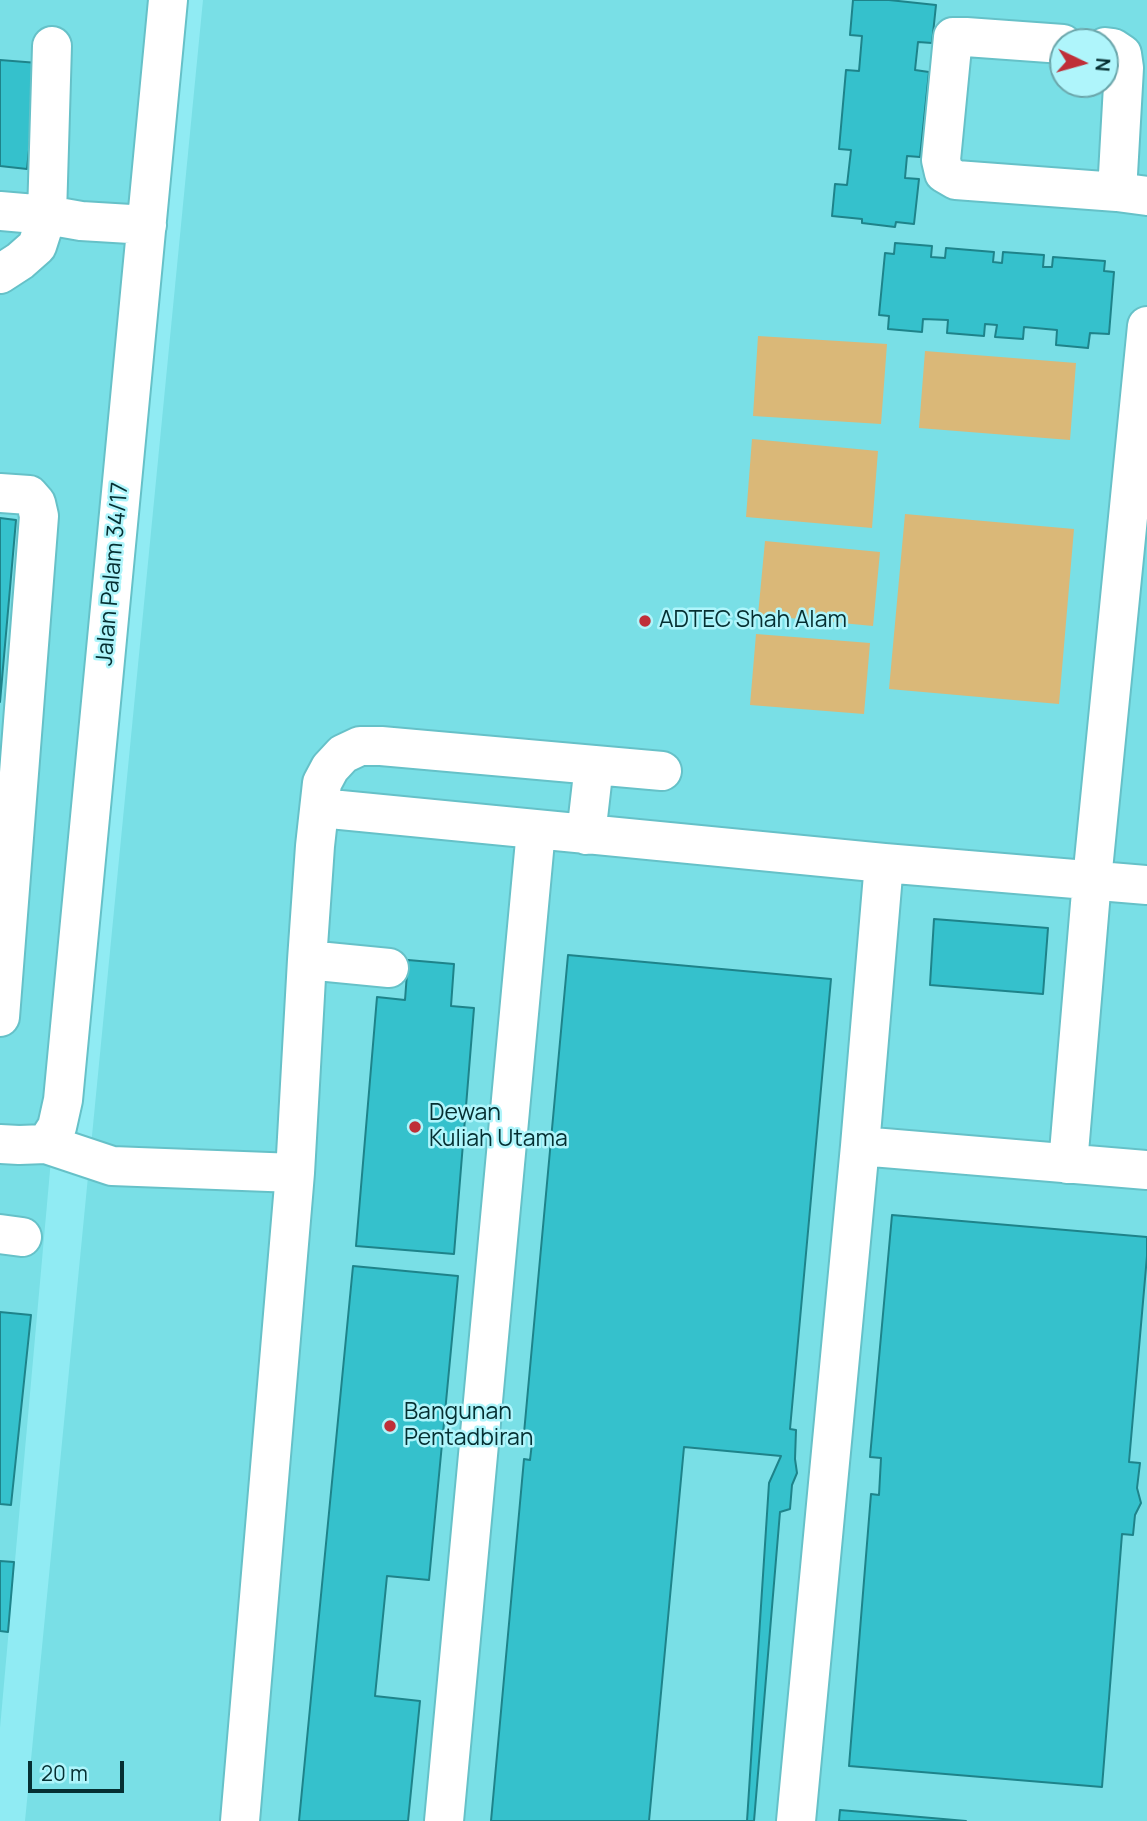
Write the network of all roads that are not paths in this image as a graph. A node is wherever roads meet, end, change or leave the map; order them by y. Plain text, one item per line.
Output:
1 (168, 0) edge
2 (1049, 43) edge
3 (52, 46) dead end
4 (1119, 52) edge
5 (1132, 194) edge
6 (0, 211) edge
7 (47, 215) junction
8 (147, 225) junction
9 (0, 274) edge
10 (1147, 326) edge
11 (0, 493) edge
12 (594, 765) junction
13 (662, 771) dead end
14 (320, 808) junction
15 (536, 830) junction
16 (586, 835) junction
17 (884, 863) junction
18 (1093, 880) junction
19 (1147, 884) edge
20 (307, 960) junction
21 (389, 968) dead end
22 (0, 1017) edge
23 (0, 1144) edge
24 (46, 1144) junction
25 (860, 1146) junction
26 (1068, 1164) junction
27 (1147, 1170) edge
28 (295, 1172) junction
29 (240, 1821) edge
30 (444, 1821) edge
31 (796, 1821) edge

1 - 8 street, Jalan Palam 34/17
2 - 5 street
3 - 7 street
4 - 5 street
6 - 7 street
7 - 8 street
7 - 9 street
8 - 24 street, Jalan Palam 34/17
10 - 18 street
11 - 22 street
12 - 13 street
12 - 14 street
12 - 16 street
14 - 15 street
14 - 20 street
15 - 16 street
15 - 30 street
16 - 17 street
17 - 18 street
17 - 25 street
18 - 19 street
18 - 26 street
20 - 21 street
20 - 28 street
23 - 24 street
24 - 28 street
25 - 26 street
25 - 31 street
26 - 27 street
28 - 29 street

